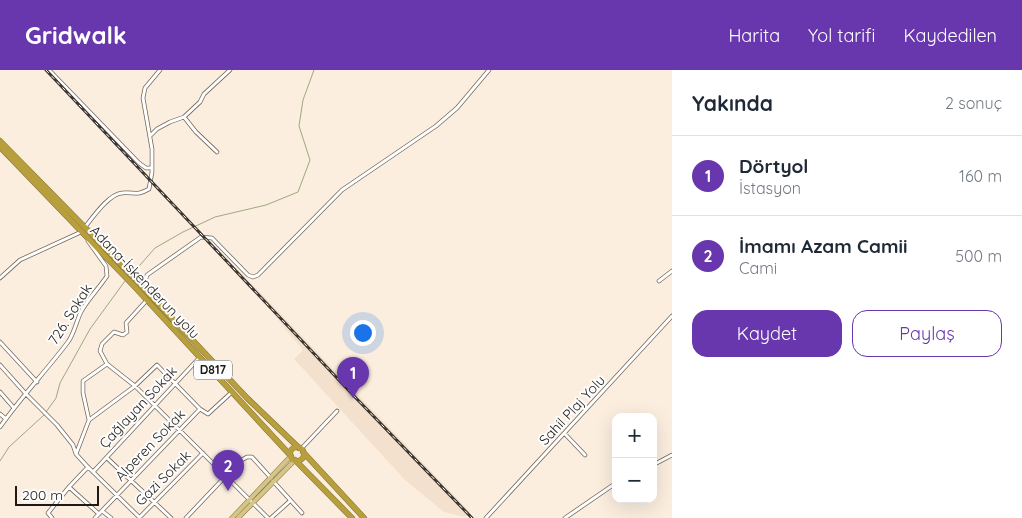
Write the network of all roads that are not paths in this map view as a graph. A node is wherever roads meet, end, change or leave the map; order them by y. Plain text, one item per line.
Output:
1 (49, 70) edge
2 (160, 70) edge
3 (230, 70) edge
4 (489, 70) edge
5 (184, 117) junction
6 (150, 137) junction
7 (0, 141) edge
8 (0, 147) edge
9 (217, 152) dead end
10 (151, 168) junction
11 (83, 230) junction
12 (672, 271) edge
13 (0, 278) edge
14 (659, 281) dead end
15 (135, 283) junction
16 (147, 300) junction
17 (156, 302) junction
18 (672, 316) edge
19 (0, 342) edge
20 (2, 347) edge
21 (200, 357) junction
22 (107, 364) junction
23 (0, 365) edge
24 (37, 382) junction
25 (175, 384) junction
26 (135, 386) junction
27 (0, 392) edge
28 (232, 392) junction
29 (26, 394) junction
30 (154, 406) junction
31 (14, 408) junction
32 (200, 409) junction
33 (337, 411) dead end
34 (0, 414) edge
35 (6, 419) junction
36 (89, 420) junction
37 (0, 427) edge
38 (179, 430) junction
39 (565, 434) junction
40 (301, 450) junction
41 (203, 453) junction
42 (76, 454) junction
43 (585, 455) dead end
44 (672, 455) edge
45 (107, 458) junction
46 (293, 458) junction
47 (657, 463) edge
48 (88, 467) junction
49 (93, 472) junction
50 (226, 476) junction
51 (131, 480) junction
52 (272, 480) junction
53 (612, 486) edge
54 (69, 487) junction
55 (117, 496) junction
56 (290, 500) junction
57 (251, 501) junction
58 (154, 502) junction
59 (102, 511) junction
60 (302, 513) dead end
61 (98, 514) junction
62 (52, 518) edge
63 (95, 518) edge
64 (111, 518) edge
65 (139, 518) edge
66 (170, 518) edge
67 (186, 518) edge
68 (232, 518) edge
69 (238, 518) edge
70 (270, 518) edge
71 (352, 518) edge
72 (364, 518) edge
73 (486, 518) edge
74 (565, 518) edge

1 - 10 street
2 - 6 street
3 - 5 street
4 - 17 street
5 - 6 street
5 - 9 street
6 - 10 street
7 - 11 highway, D817
8 - 11 highway, Adana-İskenderun yolu / D817
10 - 11 street
11 - 13 street
11 - 15 highway, D817
11 - 24 street, 726. Sokak
12 - 14 street
15 - 16 highway, Adana-İskenderun yolu / D817
15 - 17 highway, D817
16 - 21 highway, Adana-İskenderun yolu / D817
16 - 22 street
17 - 40 highway, D817
18 - 39 street, Sahil Plaj Yolu
19 - 20 street
20 - 24 street
21 - 25 street, Çağlayan Sokak
21 - 28 highway, Adana-İskenderun yolu / D817
22 - 26 street
22 - 36 street
23 - 29 street
24 - 29 street, 726. Sokak
25 - 26 street
25 - 30 street, Çağlayan Sokak
25 - 32 street
26 - 30 street
26 - 36 street
27 - 31 street
28 - 32 street
28 - 46 highway, Adana-İskenderun yolu / D817
29 - 31 street, 726. Sokak
29 - 42 street
30 - 38 street
30 - 45 street, Çağlayan Sokak
31 - 35 street, 726. Sokak
32 - 38 street, Alperen Sokak
33 - 40 street
34 - 35 street
35 - 37 street, 726. Sokak
36 - 42 street
38 - 41 street
38 - 51 street, Alperen Sokak
39 - 43 street
39 - 73 street, Sahil Plaj Yolu
40 - 46 highway
40 - 46 highway
40 - 72 highway, D817
41 - 50 street
41 - 58 street, Gazi Sokak
42 - 48 street
44 - 47 street
45 - 49 street, Çağlayan Sokak
45 - 51 street
46 - 52 main road
46 - 71 highway, Adana-İskenderun yolu / D817
48 - 49 street
48 - 54 street
49 - 55 street
50 - 52 street
50 - 57 street
50 - 67 street
51 - 55 street, Alperen Sokak
51 - 58 street
52 - 56 street
52 - 57 main road
53 - 74 street
54 - 61 street
54 - 62 street
55 - 59 street, Alperen Sokak
55 - 65 street
56 - 60 street
56 - 70 street
57 - 68 main road
57 - 69 main road
57 - 70 street
58 - 65 street, Gazi Sokak
58 - 66 street
59 - 61 street, Alperen Sokak
59 - 64 street
61 - 63 street, Alperen Sokak

